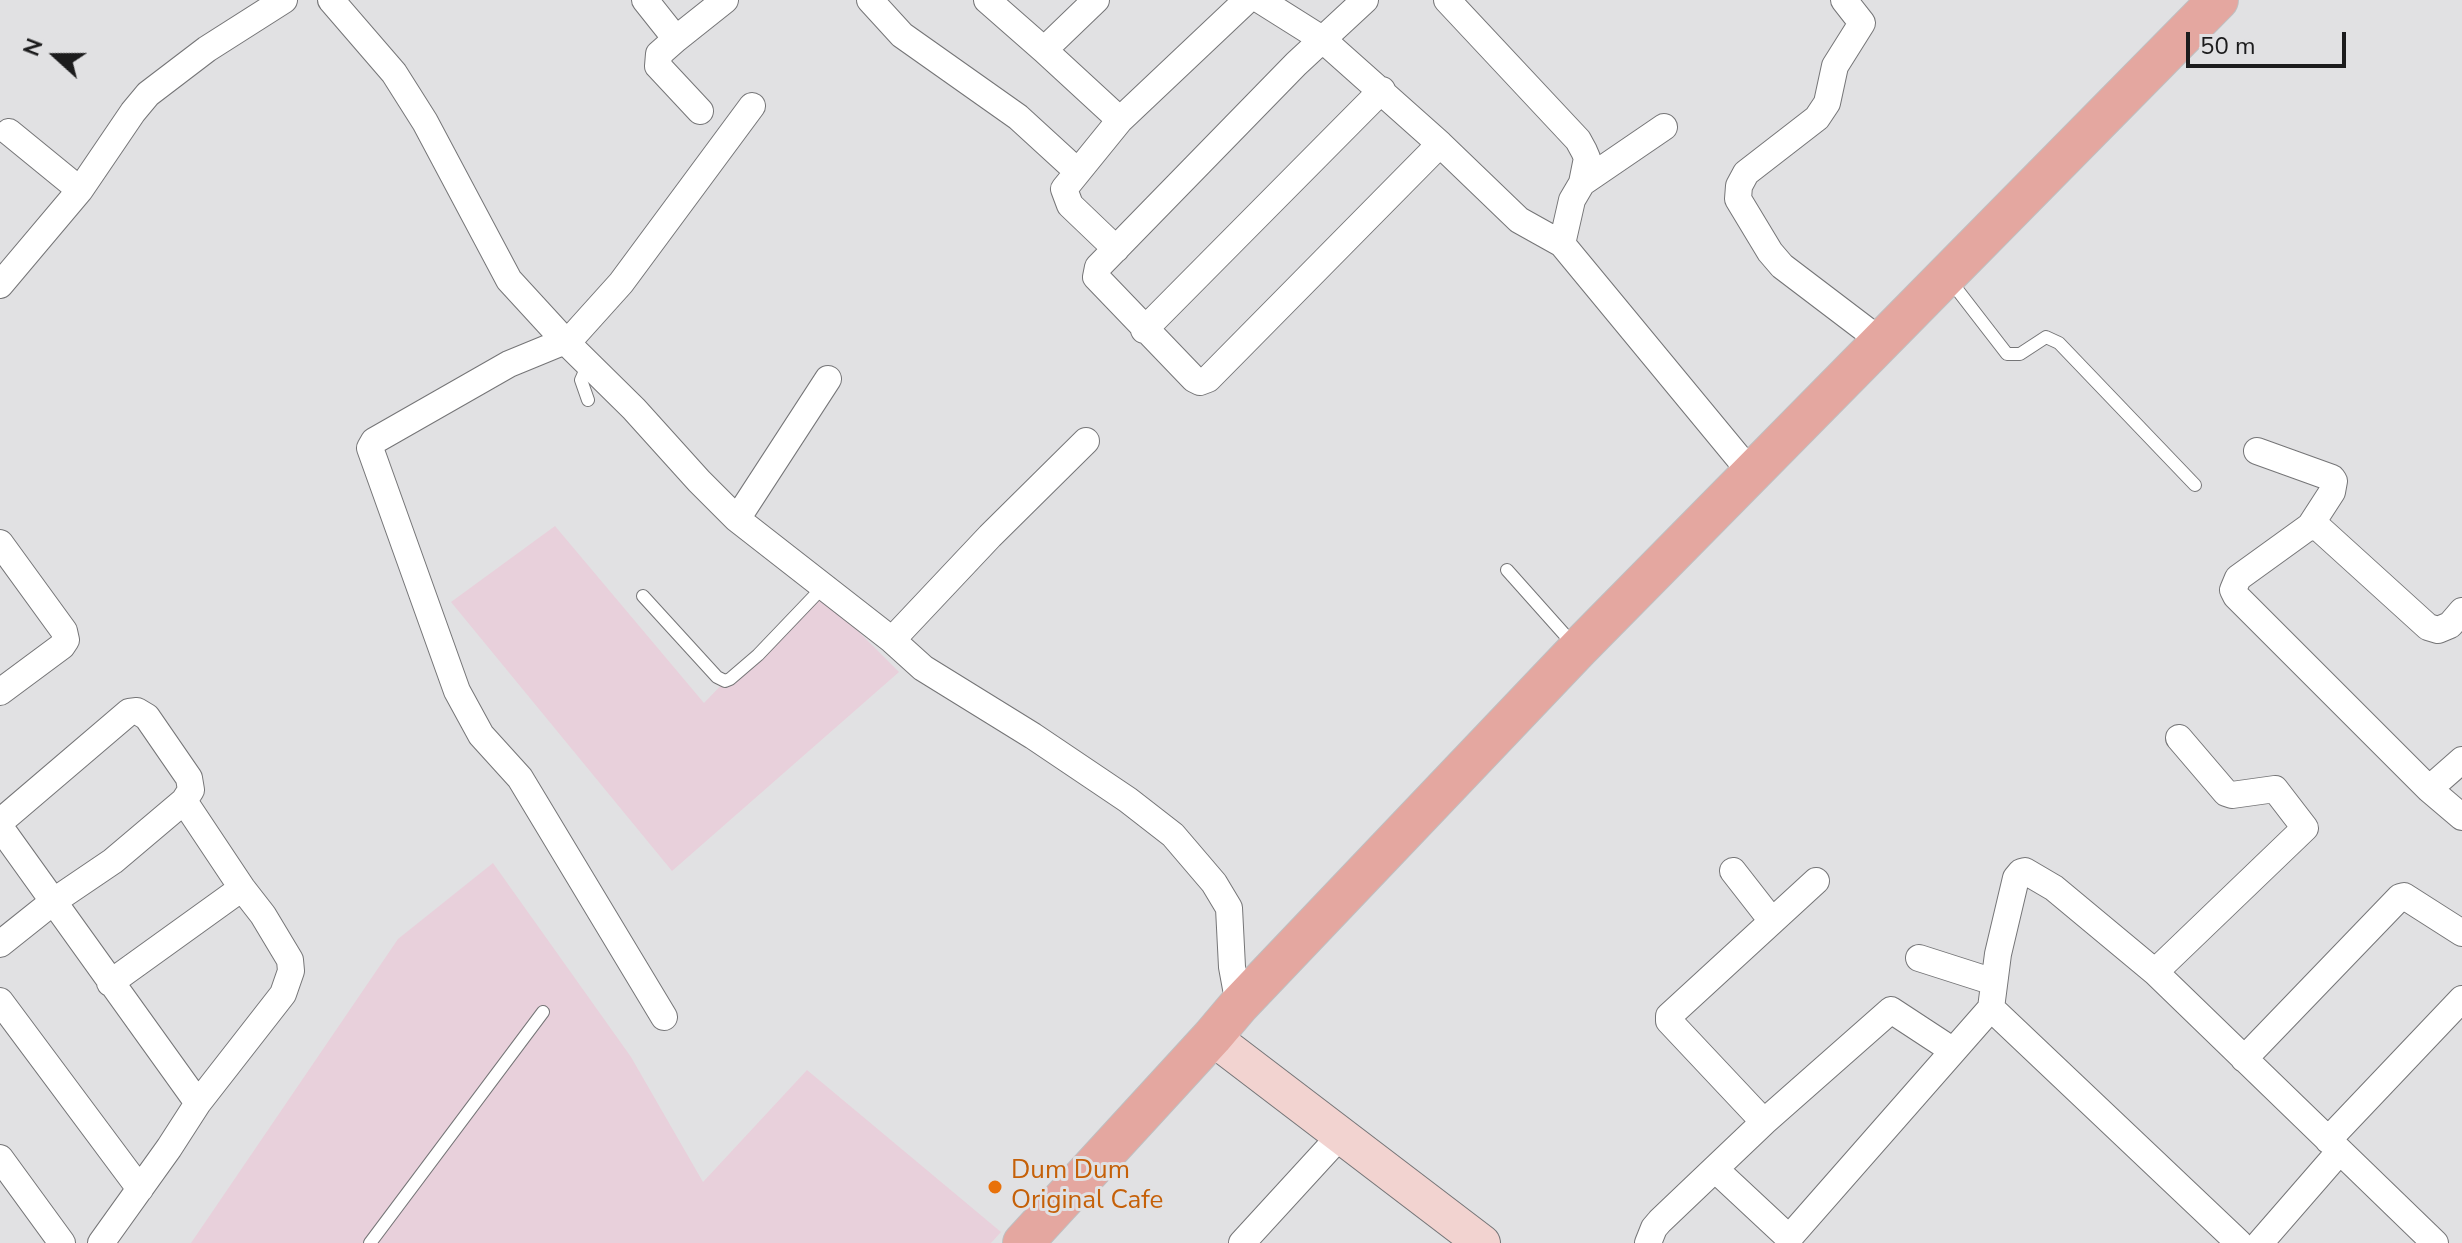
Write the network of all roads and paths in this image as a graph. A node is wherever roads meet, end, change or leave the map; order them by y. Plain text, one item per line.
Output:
1 (284, 0) edge
2 (331, 0) edge
3 (645, 0) edge
4 (725, 0) edge
5 (870, 0) edge
6 (987, 0) edge
7 (1096, 0) edge
8 (1247, 0) edge
9 (1260, 0) edge
10 (1365, 0) edge
11 (1447, 0) edge
12 (1844, 0) edge
13 (2218, 0) edge
14 (676, 39) junction
15 (1322, 39) junction
16 (1044, 50) junction
17 (1382, 90) junction
18 (752, 106) dead end
19 (700, 111) dead end
20 (1120, 120) junction
21 (1664, 127) dead end
22 (9, 132) dead end
23 (1440, 144) junction
24 (1077, 171) junction
25 (1582, 183) junction
26 (80, 190) junction
27 (1562, 244) junction
28 (1116, 249) junction
29 (5, 269) edge
30 (1947, 277) junction
31 (1144, 330) junction
32 (565, 341) junction
33 (1882, 342) junction
34 (589, 362) junction
35 (828, 379) dead end
36 (588, 400) dead end
37 (1086, 441) dead end
38 (2257, 451) dead end
39 (1752, 474) junction
40 (2195, 485) dead end
41 (737, 519) junction
42 (2310, 526) junction
43 (5, 560) edge
44 (1507, 570) dead end
45 (823, 587) junction
46 (643, 596) dead end
47 (2462, 611) edge
48 (892, 640) junction
49 (1578, 649) junction
50 (0, 692) edge
51 (2179, 738) dead end
52 (2462, 760) edge
53 (2429, 789) junction
54 (184, 801) junction
55 (2462, 817) edge
56 (0, 824) edge
57 (1733, 871) dead end
58 (1816, 881) dead end
59 (242, 888) junction
60 (54, 901) junction
61 (1772, 921) junction
62 (2462, 933) edge
63 (0, 944) edge
64 (1919, 958) dead end
65 (2155, 972) junction
66 (110, 983) junction
67 (1993, 995) junction
68 (2462, 999) edge
69 (0, 1001) edge
70 (543, 1012) dead end
71 (664, 1017) dead end
72 (1226, 1020) junction
73 (1952, 1050) junction
74 (2244, 1059) junction
75 (198, 1103) junction
76 (1764, 1122) junction
77 (1341, 1135) junction
78 (2334, 1146) junction
79 (0, 1158) edge
80 (1715, 1169) junction
81 (140, 1189) junction
82 (62, 1243) edge
83 (101, 1243) edge
84 (370, 1243) edge
85 (1023, 1243) edge
86 (1242, 1243) edge
87 (1482, 1243) edge
88 (1648, 1243) edge
89 (2239, 1243) edge
90 (2260, 1243) edge
91 (2435, 1243) edge

1 - 26 street
2 - 32 street
3 - 14 street
4 - 14 street
5 - 24 street
6 - 16 street
7 - 16 street
8 - 20 street
9 - 15 street
10 - 15 street
11 - 25 street
12 - 33 street
13 - 30 main road
14 - 19 street
15 - 17 street
15 - 28 street
16 - 20 street
17 - 23 street
17 - 31 street
18 - 32 street
20 - 24 street
21 - 25 street
22 - 26 street
23 - 27 street
23 - 31 street
24 - 28 street
25 - 27 street
26 - 29 street
27 - 39 street
28 - 31 street
30 - 33 main road
30 - 40 lane
32 - 34 street
32 - 71 street
33 - 39 main road
34 - 36 lane
34 - 41 street
35 - 41 street
37 - 48 street
38 - 42 street
39 - 49 main road
41 - 45 street
42 - 47 street
42 - 53 street
43 - 50 street
44 - 49 lane
45 - 46 lane
45 - 48 street
48 - 72 street
49 - 72 main road
51 - 65 street
52 - 53 street
53 - 55 street
54 - 56 street
54 - 59 street
54 - 60 street
56 - 60 street
57 - 61 street
58 - 61 street
59 - 66 street
59 - 75 street
60 - 63 street
60 - 66 street
61 - 76 street
62 - 74 street
64 - 67 street
65 - 67 street
65 - 74 street
66 - 75 street
67 - 73 street
67 - 89 street
68 - 78 street
69 - 81 street
70 - 84 lane
72 - 77 street
72 - 85 main road
73 - 76 street
73 - 80 street
74 - 78 street
75 - 81 street
76 - 80 street
77 - 86 street
77 - 87 street
78 - 90 street
78 - 91 street
79 - 82 street
80 - 88 street
81 - 83 street

